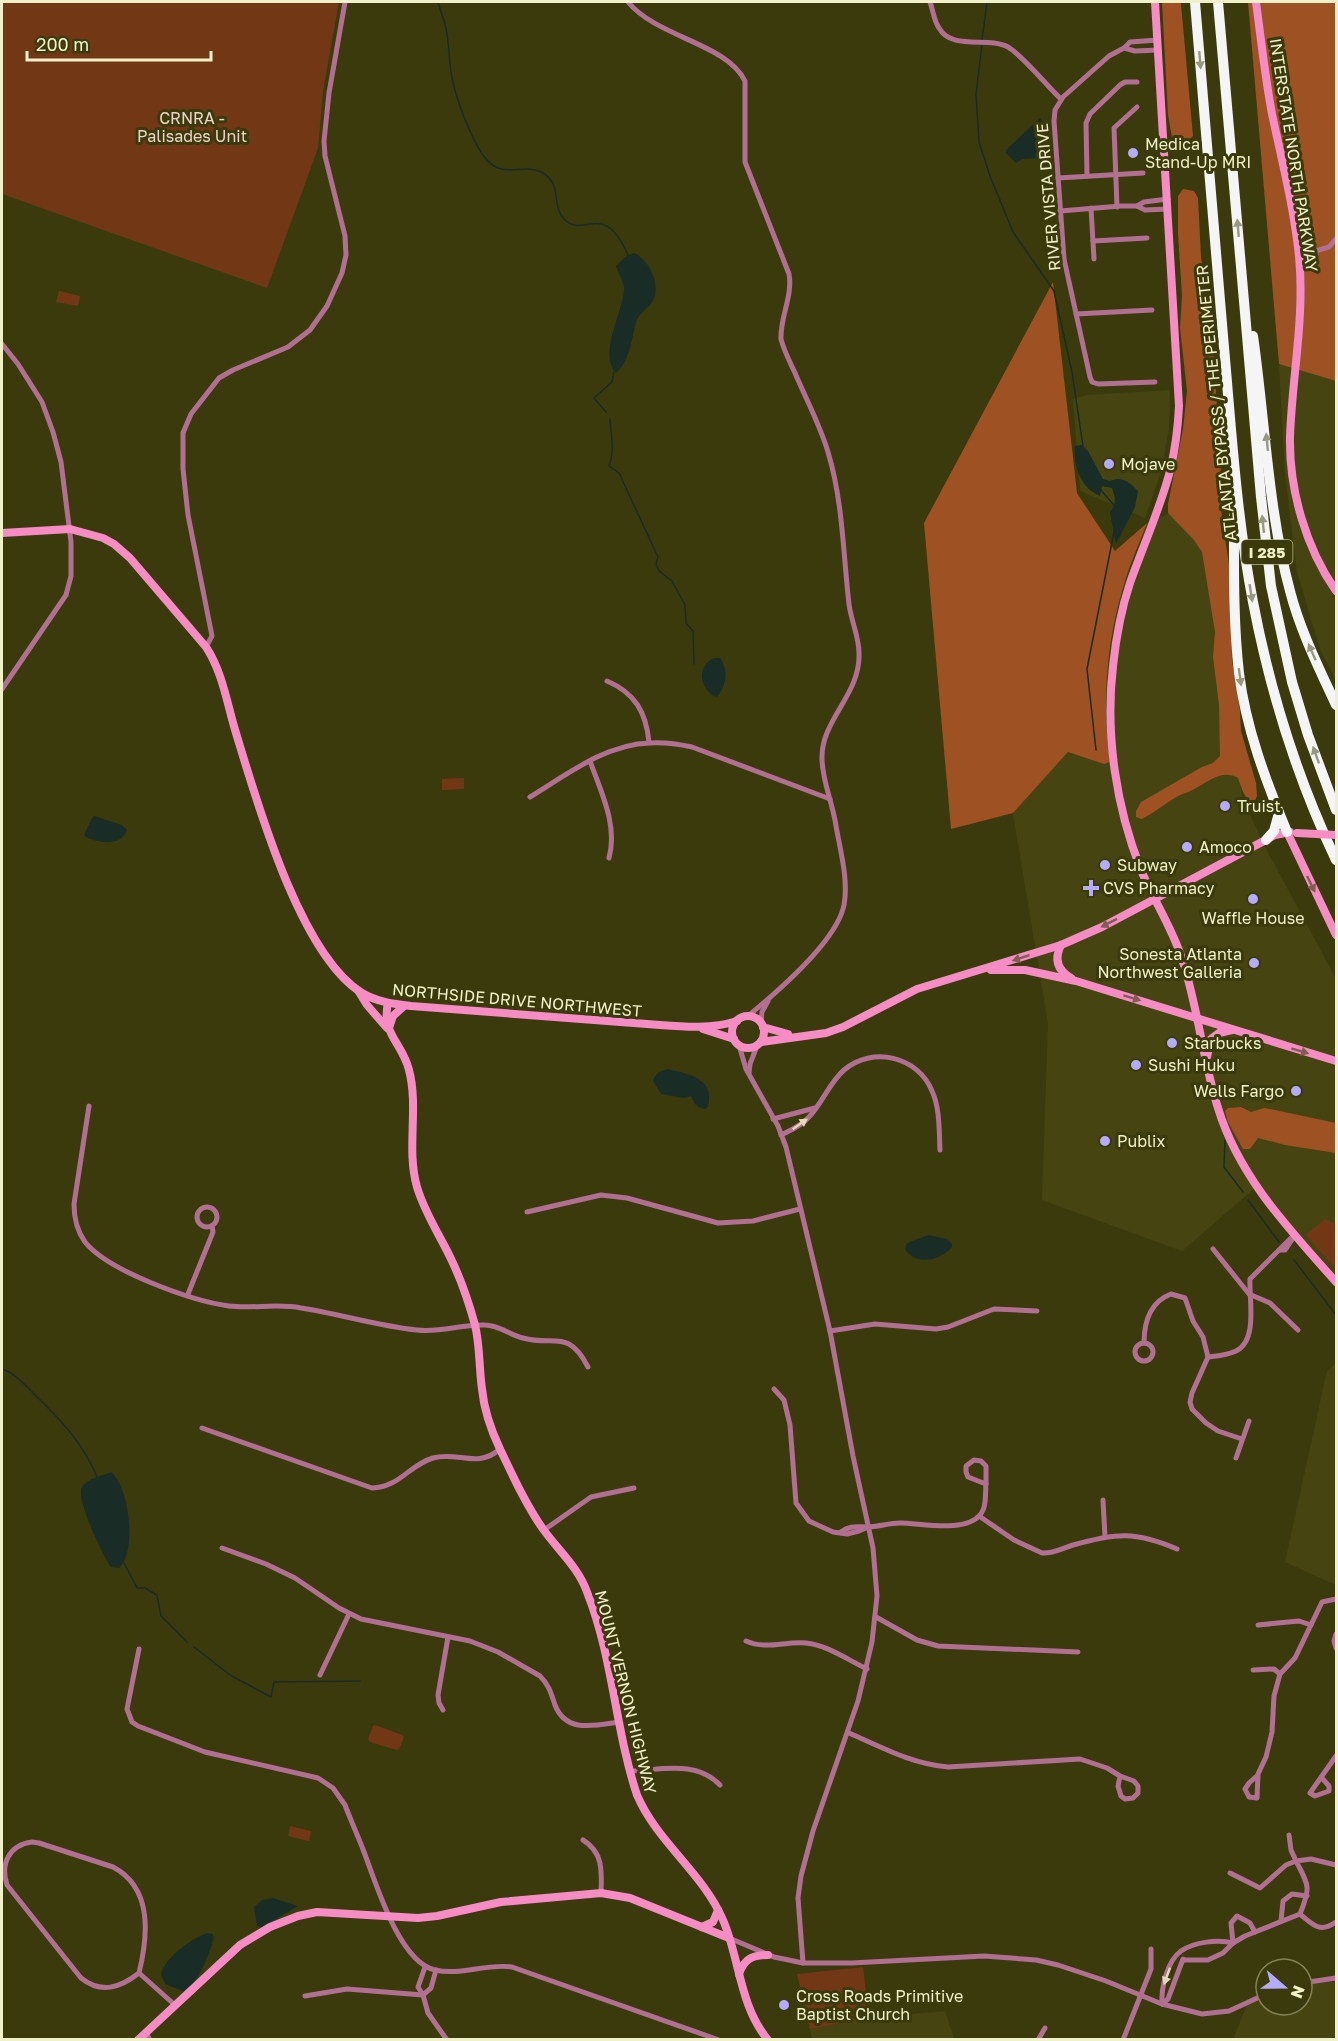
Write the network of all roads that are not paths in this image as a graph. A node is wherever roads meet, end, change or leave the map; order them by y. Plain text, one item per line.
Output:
1 (345, 2) edge
2 (628, 2) edge
3 (930, 2) edge
4 (1155, 2) edge
5 (1195, 2) edge
6 (1218, 2) edge
7 (1256, 2) edge
8 (1158, 40) junction
9 (1124, 48) junction
10 (1159, 50) junction
11 (1137, 82) dead end
12 (1061, 99) junction
13 (1137, 107) dead end
14 (1143, 173) dead end
15 (1116, 174) junction
16 (1087, 176) junction
17 (1058, 178) junction
18 (1168, 199) junction
19 (1137, 206) junction
20 (1117, 207) junction
21 (1091, 208) junction
22 (1168, 209) junction
23 (1060, 211) junction
24 (1147, 238) dead end
25 (1336, 239) edge
26 (1093, 241) junction
27 (1299, 256) junction
28 (1094, 259) dead end
29 (1243, 286) junction
30 (1152, 310) dead end
31 (1076, 314) junction
32 (2, 344) edge
33 (1155, 381) dead end
34 (1233, 451) junction
35 (70, 529) junction
36 (2, 533) edge
37 (1336, 591) edge
38 (206, 647) junction
39 (606, 681) dead end
40 (2, 689) edge
41 (1336, 705) edge
42 (650, 742) junction
43 (590, 761) junction
44 (530, 797) dead end
45 (830, 799) junction
46 (1336, 810) edge
47 (1279, 813) junction
48 (1292, 832) junction
49 (1336, 834) edge
50 (1266, 840) junction
51 (609, 858) dead end
52 (1336, 860) edge
53 (1155, 899) junction
54 (1336, 935) edge
55 (1061, 945) junction
56 (981, 970) junction
57 (1076, 981) junction
58 (359, 991) junction
59 (772, 994) junction
60 (388, 1003) junction
61 (404, 1006) junction
62 (747, 1016) junction
63 (1197, 1018) junction
64 (737, 1021) junction
65 (762, 1025) junction
66 (699, 1028) junction
67 (388, 1029) junction
68 (1234, 1029) junction
69 (801, 1035) junction
70 (737, 1042) junction
71 (759, 1044) junction
72 (1336, 1061) edge
73 (1207, 1062) junction
74 (749, 1074) junction
75 (89, 1106) dead end
76 (815, 1107) junction
77 (773, 1119) junction
78 (781, 1135) junction
79 (940, 1150) dead end
80 (800, 1209) junction
81 (527, 1212) dead end
82 (212, 1226) dead end
83 (1294, 1235) junction
84 (1213, 1249) dead end
85 (1336, 1282) edge
86 (188, 1294) junction
87 (1249, 1294) junction
88 (1037, 1311) dead end
89 (475, 1325) junction
90 (830, 1330) junction
91 (1298, 1330) dead end
92 (1144, 1343) dead end
93 (1208, 1357) junction
94 (588, 1367) dead end
95 (774, 1389) dead end
96 (1249, 1421) dead end
97 (202, 1428) dead end
98 (1242, 1439) junction
99 (500, 1449) junction
100 (1236, 1458) dead end
101 (986, 1484) junction
102 (634, 1488) dead end
103 (1103, 1500) dead end
104 (979, 1516) junction
105 (868, 1527) junction
106 (544, 1530) junction
107 (1105, 1537) junction
108 (222, 1548) dead end
109 (1177, 1549) dead end
110 (1336, 1599) edge
111 (349, 1614) junction
112 (876, 1617) junction
113 (1258, 1625) dead end
114 (1311, 1625) junction
115 (1336, 1634) edge
116 (448, 1637) junction
117 (746, 1641) dead end
118 (1336, 1648) edge
119 (139, 1649) dead end
120 (1078, 1652) dead end
121 (867, 1669) junction
122 (1253, 1670) dead end
123 (1280, 1674) junction
124 (320, 1675) dead end
125 (443, 1710) dead end
126 (620, 1722) junction
127 (849, 1733) junction
128 (1336, 1756) edge
129 (630, 1771) junction
130 (1258, 1775) dead end
131 (1120, 1776) junction
132 (1321, 1777) junction
133 (720, 1785) dead end
134 (1289, 1835) dead end
135 (583, 1840) dead end
136 (1296, 1861) junction
137 (1336, 1865) edge
138 (1230, 1873) dead end
139 (601, 1893) junction
140 (1307, 1896) junction
141 (718, 1910) junction
142 (1300, 1914) junction
143 (388, 1916) junction
144 (1281, 1921) junction
145 (1336, 1922) edge
146 (702, 1927) junction
147 (1255, 1932) junction
148 (729, 1938) junction
149 (1233, 1943) junction
150 (1151, 1949) dead end
151 (1181, 1951) junction
152 (768, 1955) junction
153 (1184, 1960) junction
154 (803, 1963) junction
155 (425, 1967) junction
156 (436, 1971) junction
157 (139, 1973) junction
158 (739, 1974) junction
159 (1336, 1978) edge
160 (1314, 1981) edge
161 (423, 1995) junction
162 (305, 1996) dead end
163 (1140, 1996) junction
164 (1254, 2000) edge
165 (1162, 2004) junction
166 (176, 2006) junction
167 (1045, 2028) dead end
168 (148, 2036) edge
169 (764, 2038) edge
170 (718, 2039) edge
171 (138, 2040) edge
172 (447, 2040) edge
173 (1038, 2040) edge
174 (1123, 2040) edge

1 - 38 street
2 - 45 street
3 - 12 street
4 - 8 main road
5 -> 34 highway, ATLANTA BYPASS / THE PERIMETER / I 285
29 -> 6 highway, I 285
7 - 27 main road, INTERSTATE NORTH PARKWAY
8 - 9 street
8 - 10 main road
9 - 10 street
9 - 12 street
10 - 18 main road
11 - 16 street
12 - 17 street, RIVER VISTA DRIVE
13 - 15 street
14 - 15 street
15 - 16 street
15 - 20 street
16 - 17 street
17 - 23 street, RIVER VISTA DRIVE
18 - 19 street
18 - 22 main road
19 - 20 street
19 - 22 street
20 - 21 street
21 - 23 street
21 - 26 street
22 - 53 main road
23 - 31 street, RIVER VISTA DRIVE
24 - 26 street
25 - 27 street
26 - 28 street
27 - 37 main road, INTERSTATE NORTH PARKWAY
41 -> 29 highway
46 -> 29 highway, I 285
30 - 31 street
31 - 33 street, RIVER VISTA DRIVE
32 - 35 street
34 -> 47 highway
34 -> 52 highway, ATLANTA BYPASS / THE PERIMETER / I 285
35 - 36 main road, NORTHSIDE DRIVE NORTHWEST
35 - 38 main road, NORTHSIDE DRIVE NORTHWEST
35 - 40 street
38 - 58 main road, NORTHSIDE DRIVE NORTHWEST
39 - 42 street
42 - 43 street
42 - 45 street
43 - 44 street
43 - 51 street
45 - 59 street
47 - 48 highway
47 - 50 highway
48 - 49 main road, bridge
48 - 50 main road
48 -> 54 main road
50 - 53 main road
53 -> 55 main road
53 - 63 main road
55 -> 56 main road
55 - 57 main road
56 - 57 main road
56 - 69 main road
57 -> 63 main road
58 - 60 main road, NORTHSIDE DRIVE NORTHWEST
58 - 67 main road, MOUNT VERNON HIGHWAY
59 - 62 street
59 - 65 street
60 - 61 main road, NORTHSIDE DRIVE NORTHWEST
60 - 67 main road
61 - 66 main road, NORTHSIDE DRIVE NORTHWEST
61 - 67 main road
62 - 64 main road
62 - 65 main road
63 - 68 main road
63 - 73 main road
64 - 66 main road, NORTHSIDE DRIVE NORTHWEST
64 - 70 main road
65 - 69 main road
65 - 71 main road
66 - 70 main road, NORTHSIDE DRIVE NORTHWEST
67 - 89 main road, MOUNT VERNON HIGHWAY
68 -> 72 main road
68 - 73 main road
69 - 71 main road
70 - 71 main road
70 - 74 street
71 - 74 street
73 - 83 main road
74 - 77 street
75 - 86 street
76 - 77 street
78 -> 76 street
76 - 79 street
77 - 78 street
78 - 80 street
80 - 81 street
80 - 90 street
82 - 86 street
83 - 85 main road
83 - 87 street
84 - 87 street
86 - 89 street
87 - 91 street
87 - 93 street
88 - 90 street
89 - 94 street
89 - 99 main road, MOUNT VERNON HIGHWAY
90 - 105 street
92 - 93 street
93 - 98 street
95 - 105 street
96 - 98 street
97 - 99 street
98 - 100 street
99 - 106 main road, MOUNT VERNON HIGHWAY
101 - 101 street
101 - 104 street
102 - 106 street
103 - 107 street
104 - 105 street
104 - 107 street
105 - 112 street
106 - 126 main road, MOUNT VERNON HIGHWAY
107 - 109 street
108 - 111 street
110 - 114 street
111 - 116 street
111 - 124 street
112 - 120 street
112 - 121 street
113 - 114 street
114 - 123 street
115 - 118 street
116 - 125 street
116 - 126 street
117 - 121 street
119 - 143 street
121 - 127 street
122 - 123 street
123 - 130 street
126 - 129 main road, MOUNT VERNON HIGHWAY
127 - 131 street
127 - 154 street
128 - 132 street
129 - 133 street
129 - 141 main road, MOUNT VERNON HIGHWAY
131 - 131 street
132 - 132 street
134 - 136 street
135 - 139 street
136 - 137 street
136 - 138 street
136 - 140 street
139 - 143 main road
139 - 146 main road
140 - 142 street
140 - 144 street
141 - 146 main road
141 - 148 main road, MOUNT VERNON HIGHWAY
142 - 144 street
142 - 145 street
143 - 155 street
143 - 166 main road
144 - 147 street
146 - 148 main road
147 - 149 street
147 - 149 street
148 - 152 street
148 - 158 main road, MOUNT VERNON HIGHWAY
149 - 151 street
149 - 153 street
150 - 163 street
151 - 153 street
151 -> 165 street
152 - 154 street
152 - 158 main road
153 - 165 street
154 - 163 street
155 - 156 street
155 - 161 street
156 - 161 street
156 - 170 street
157 - 157 street
157 - 166 street
158 - 169 main road, MOUNT VERNON HIGHWAY
159 - 160 street
161 - 162 street
161 - 172 street
163 - 165 street
163 - 174 street
164 - 165 street
166 - 168 main road
167 - 173 street
168 - 171 main road

